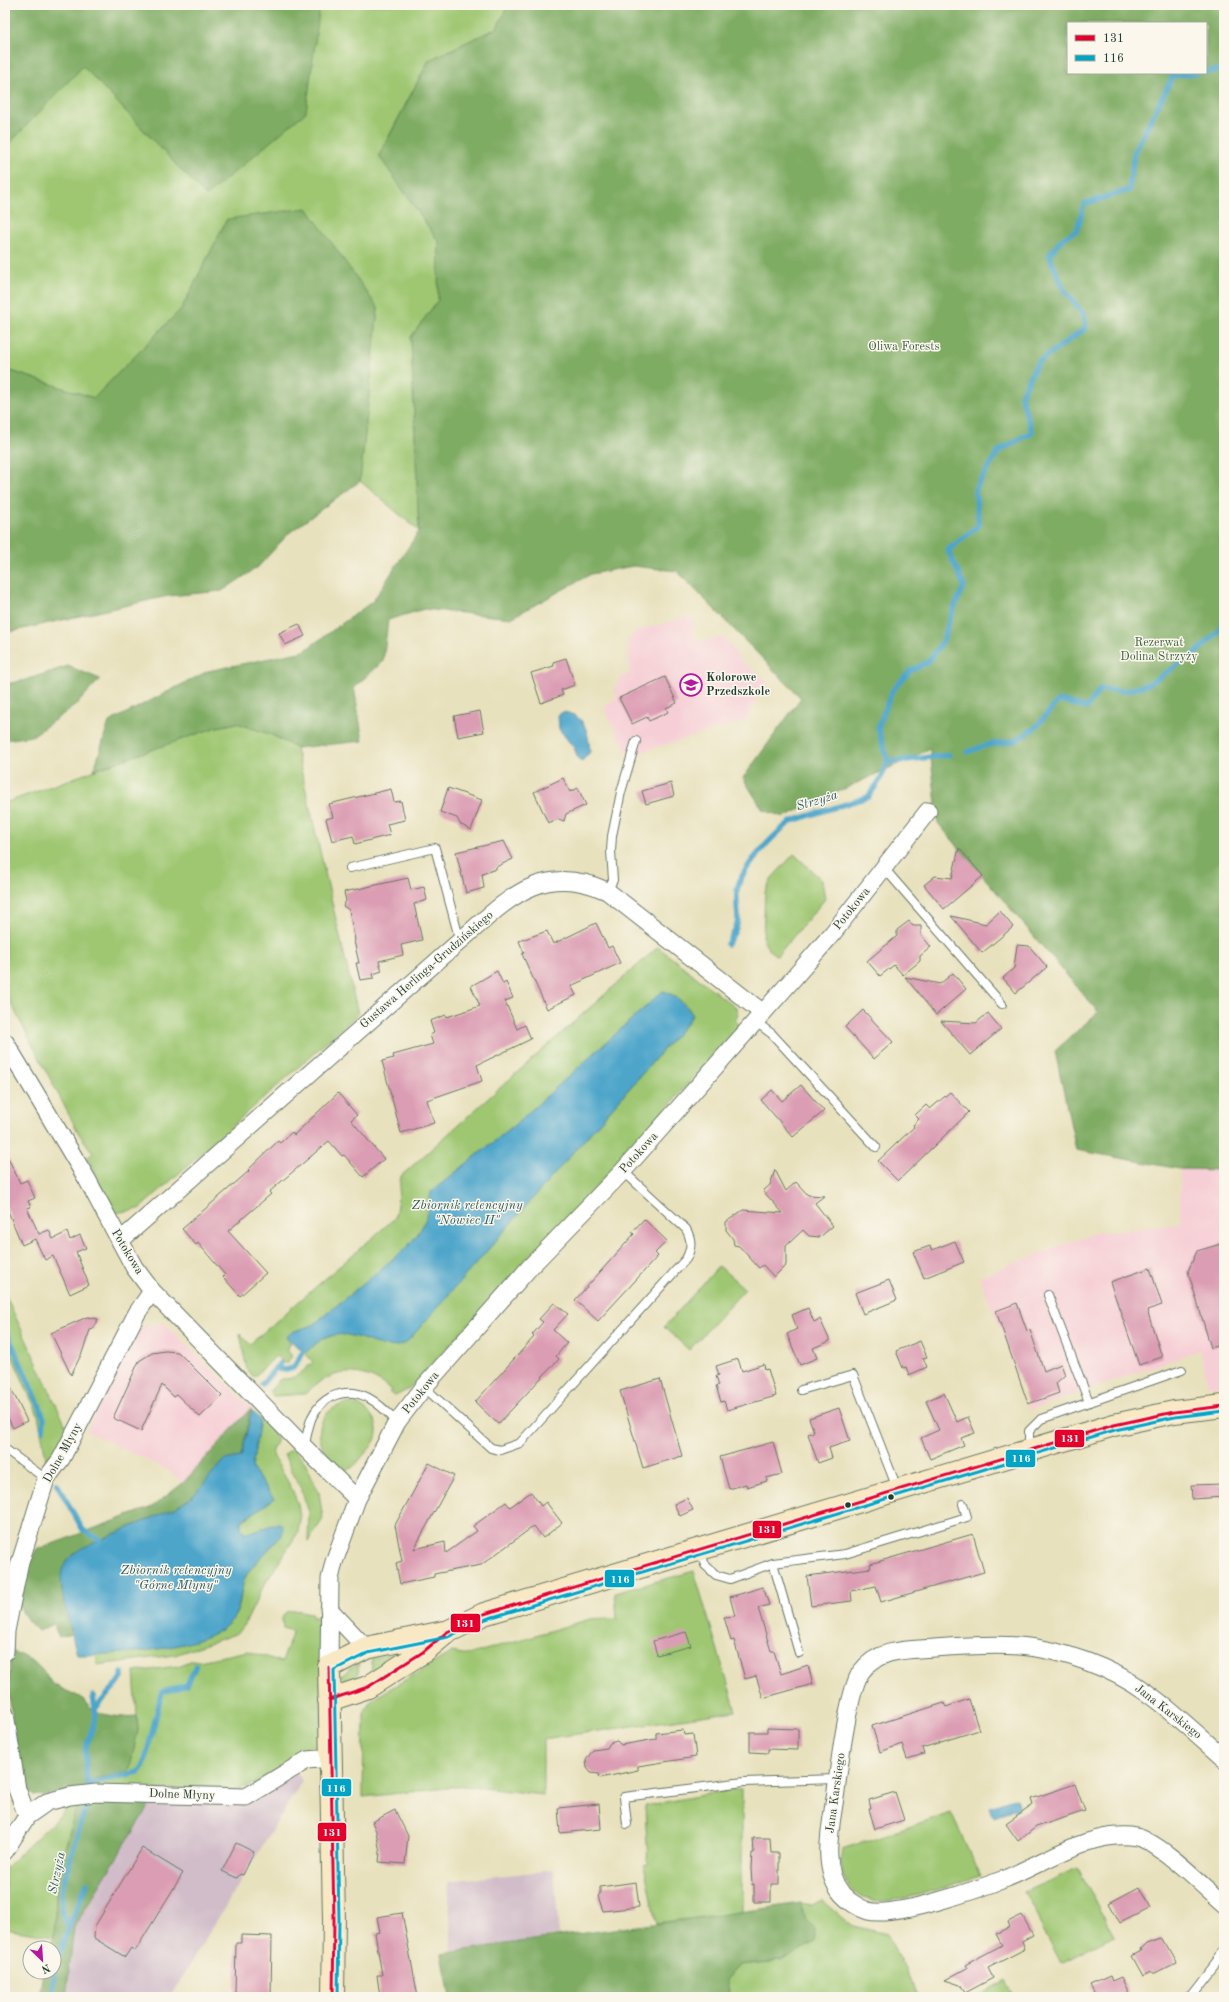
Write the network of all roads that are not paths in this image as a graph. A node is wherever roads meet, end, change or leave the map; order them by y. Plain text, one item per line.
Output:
1 (636, 741) dead end
2 (928, 811) dead end
3 (350, 868) dead end
4 (884, 868) junction
5 (607, 891) junction
6 (460, 941) junction
7 (1002, 1004) dead end
8 (759, 1018) junction
9 (5, 1042) edge
10 (876, 1147) dead end
11 (623, 1171) junction
12 (120, 1241) junction
13 (152, 1291) junction
14 (1048, 1295) dead end
15 (1182, 1370) dead end
16 (424, 1387) junction
17 (801, 1390) dead end
18 (1089, 1402) junction
19 (1224, 1406) edge
20 (397, 1422) junction
21 (304, 1447) junction
22 (5, 1449) edge
23 (1029, 1451) junction
24 (46, 1479) junction
25 (898, 1491) junction
26 (357, 1498) junction
27 (963, 1504) dead end
28 (700, 1550) junction
29 (773, 1563) junction
30 (330, 1609) junction
31 (447, 1632) junction
32 (366, 1648) junction
33 (5, 1652) edge
34 (799, 1653) dead end
35 (329, 1667) junction
36 (329, 1700) junction
37 (5, 1714) edge
38 (331, 1758) junction
39 (1224, 1758) edge
40 (837, 1779) junction
41 (27, 1816) junction
42 (627, 1824) dead end
43 (5, 1851) edge
44 (1224, 1904) edge
45 (1224, 1953) edge
46 (333, 1997) edge
47 (1190, 1997) edge

1 - 5 lane
2 - 4 street, Potokowa
3 - 6 lane
4 - 7 lane
4 - 8 street, Potokowa
5 - 6 street, Gustawa Herlinga-Grudzińskiego
5 - 8 street, Gustawa Herlinga-Grudzińskiego
6 - 12 street, Gustawa Herlinga-Grudzińskiego
8 - 10 lane
8 - 11 street, Potokowa
9 - 12 street, Potokowa
11 - 16 street, Potokowa
11 - 16 lane
12 - 13 street, Potokowa
13 - 21 street, Potokowa
13 - 24 street, Dolne Młyny
14 - 18 lane
15 - 18 lane
16 - 20 street, Potokowa
17 - 25 lane
18 - 23 lane
19 - 23 street
20 - 21 lane
20 - 26 street, Potokowa
21 - 26 street, Potokowa
22 - 24 lane
23 - 25 street
24 - 33 street, Dolne Młyny
25 - 28 street
26 - 30 street, Potokowa
27 - 29 lane
28 - 29 lane
28 - 31 street
29 - 34 lane
30 - 32 street
30 - 35 street, Potokowa
31 - 32 street
31 - 36 street
32 - 35 street
35 - 36 street, Potokowa
36 - 38 street, Potokowa
37 - 41 street
38 - 41 street, Dolne Młyny
38 - 46 street, Potokowa
39 - 40 street, Jana Karskiego
40 - 42 lane
40 - 44 street, Jana Karskiego
41 - 43 street, Dolne Młyny
45 - 47 lane

